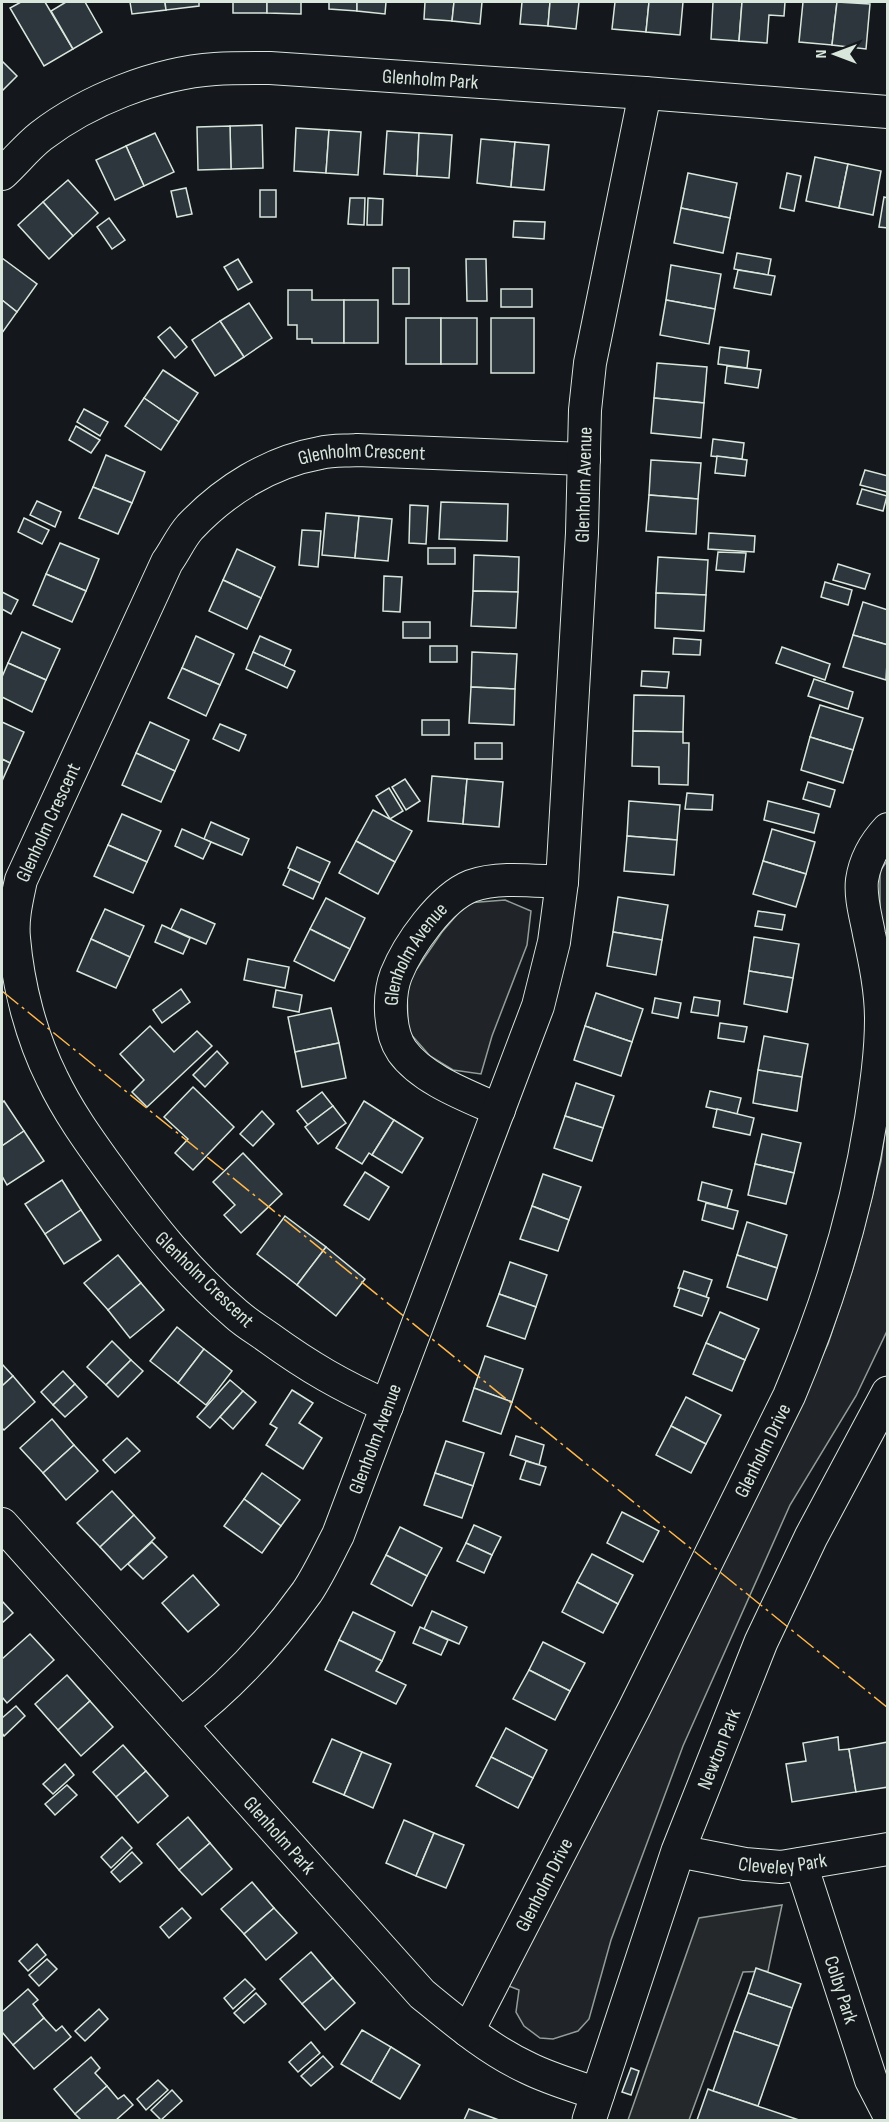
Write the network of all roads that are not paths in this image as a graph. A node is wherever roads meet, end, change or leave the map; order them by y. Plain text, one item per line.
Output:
1 (645, 93) junction
2 (888, 112) edge
3 (2, 174) edge
4 (584, 459) junction
5 (888, 829) edge
6 (562, 882) junction
7 (499, 1110) junction
8 (888, 1393) edge
9 (387, 1406) junction
10 (2, 1524) edge
11 (181, 1724) junction
12 (888, 1849) edge
13 (678, 1851) junction
14 (801, 1864) junction
15 (468, 2031) junction
16 (593, 2107) edge
17 (888, 2113) edge

1 - 2 street, Glenholm Park
1 - 3 street, Glenholm Park
1 - 4 street, Glenholm Avenue
4 - 6 street, Glenholm Avenue
4 - 9 street, Glenholm Crescent
5 - 15 street, Glenholm Drive
6 - 7 street, Glenholm Avenue
6 - 7 street, Glenholm Avenue
7 - 9 street, Glenholm Avenue
8 - 13 street, Newton Park
9 - 11 street, Glenholm Avenue
10 - 11 street, Glenholm Park
11 - 15 street, Glenholm Park
12 - 14 street, Cleveley Park
13 - 14 street, Cleveley Park
13 - 16 street, Newton Park
14 - 17 street, Colby Park
15 - 16 street, Glenholm Park

